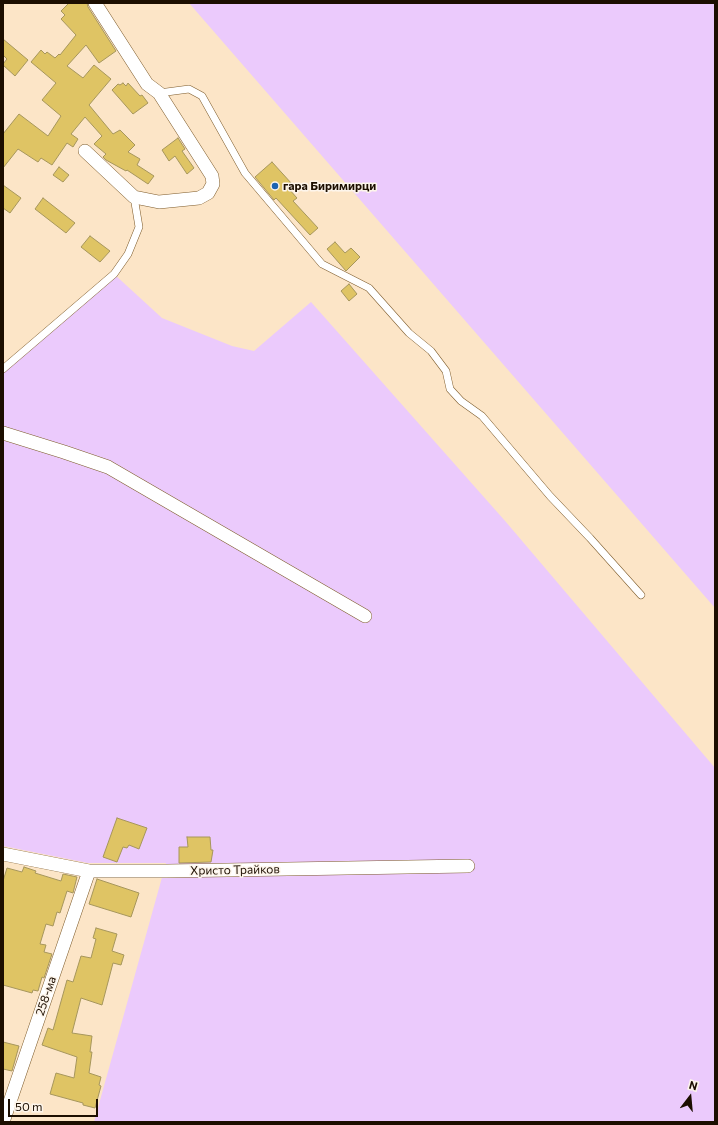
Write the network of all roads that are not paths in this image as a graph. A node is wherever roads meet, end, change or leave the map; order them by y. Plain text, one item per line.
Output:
1 (95, 3) edge
2 (159, 93) junction
3 (84, 151) dead end
4 (134, 197) junction
5 (3, 369) edge
6 (3, 433) edge
7 (641, 595) dead end
8 (364, 616) dead end
9 (3, 854) edge
10 (468, 866) dead end
11 (89, 871) junction
12 (3, 1122) edge

1 - 2 street
2 - 4 street
2 - 7 lane
3 - 4 street
4 - 5 lane
6 - 8 street
9 - 11 street, Христо Трайков
10 - 11 street, Христо Трайков
11 - 12 street, 258-ма

